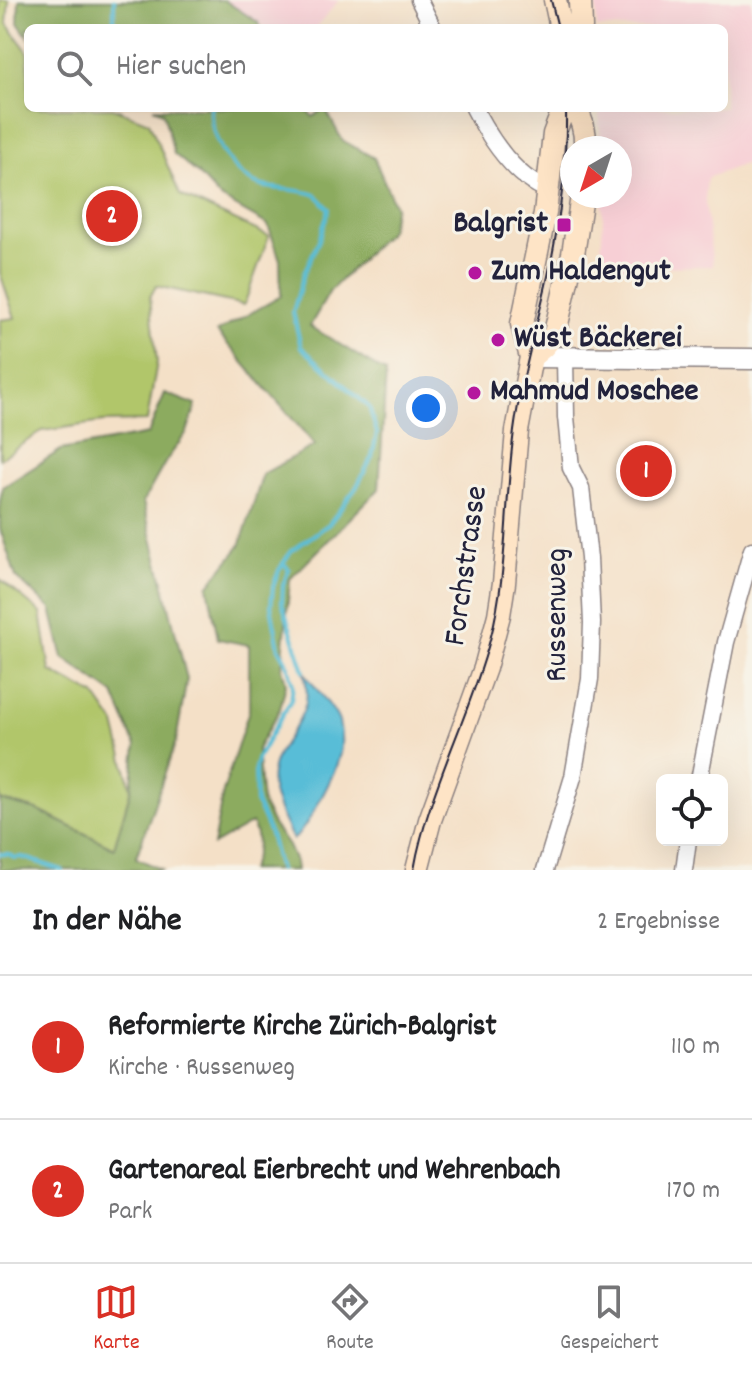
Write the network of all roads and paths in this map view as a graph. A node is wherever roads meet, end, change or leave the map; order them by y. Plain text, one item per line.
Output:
1 (419, 0) edge
2 (555, 0) edge
3 (580, 0) edge
4 (431, 24) edge
5 (560, 24) edge
6 (581, 24) edge
7 (476, 112) edge
8 (562, 112) edge
9 (578, 112) edge
10 (586, 136) edge
11 (548, 190) junction
12 (580, 208) edge
13 (531, 357) junction
14 (565, 357) junction
15 (752, 359) edge
16 (752, 550) edge
17 (700, 774) edge
18 (687, 846) edge
19 (417, 870) edge
20 (545, 870) edge
21 (684, 870) edge

1 - 4 street
2 - 5 main road
3 - 6 main road
7 - 11 street
8 - 11 main road, Forchstrasse
9 - 10 main road
11 - 13 main road, Forchstrasse
12 - 13 main road, Forchstrasse
13 - 14 street
13 - 19 main road, Forchstrasse
14 - 15 street
14 - 20 street, Russenweg
16 - 17 street
18 - 21 street

